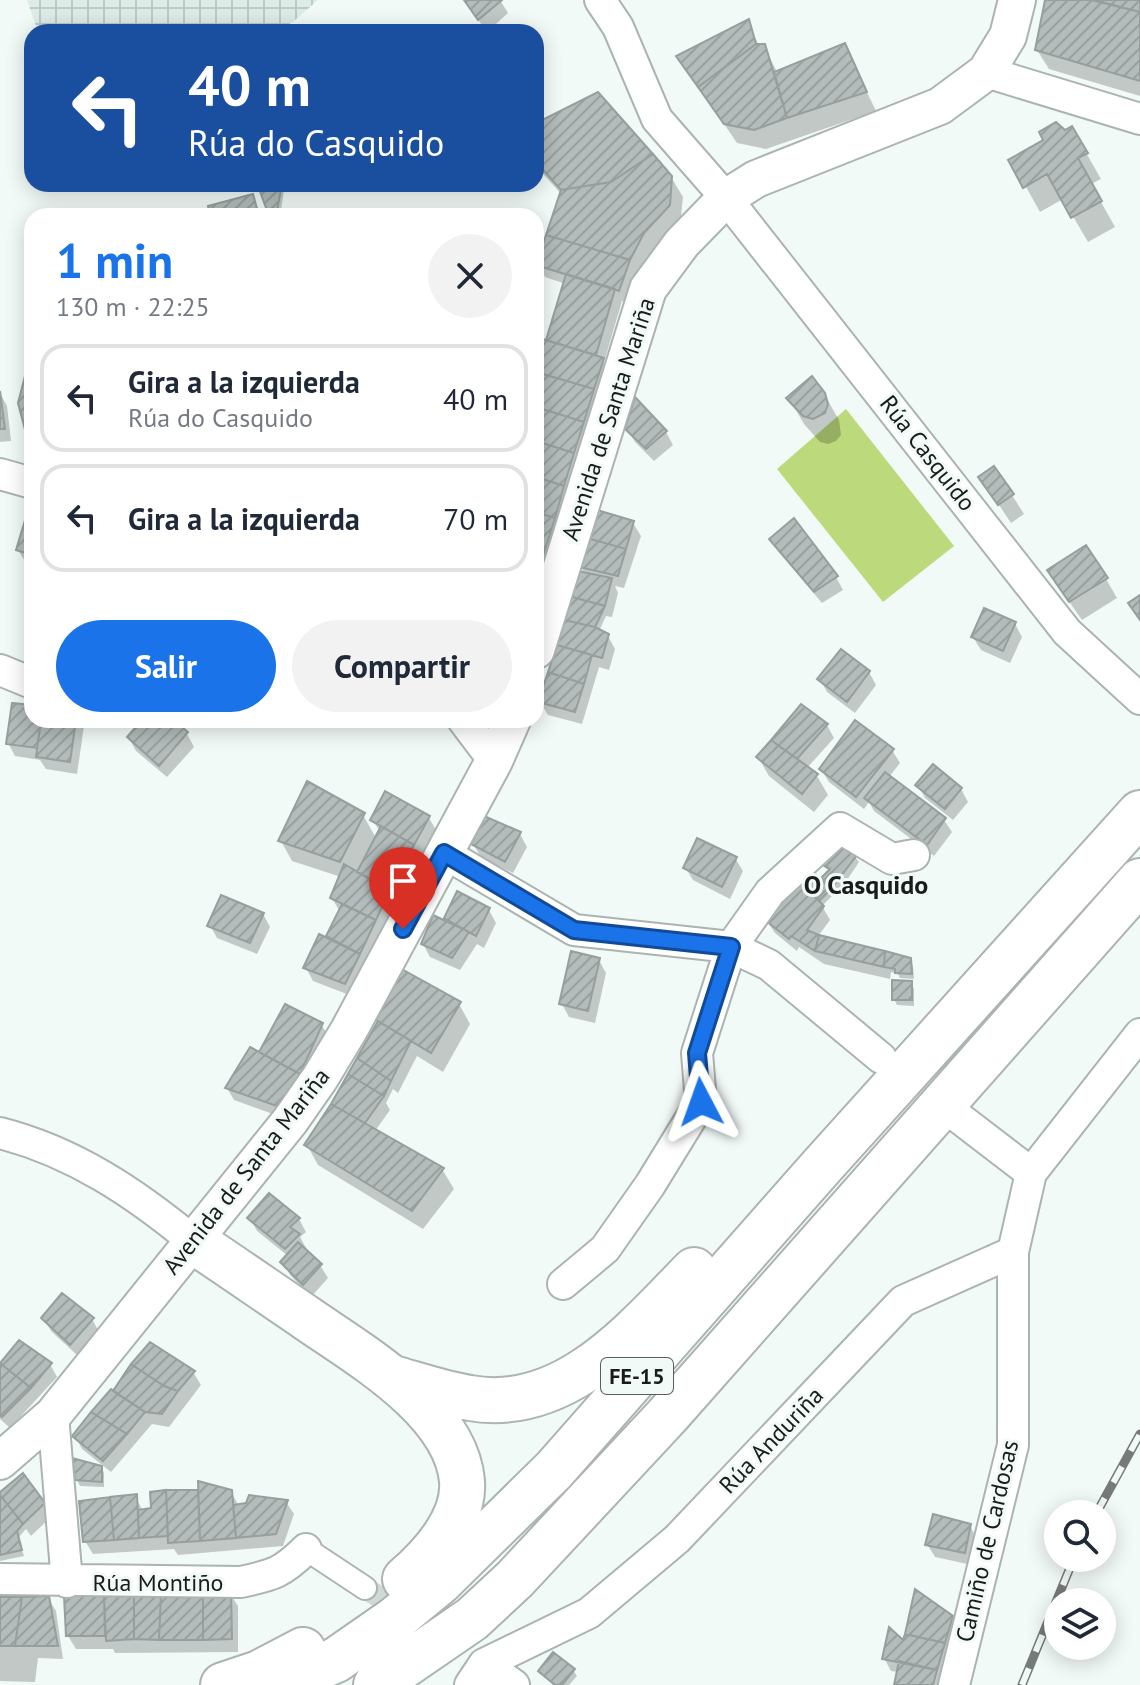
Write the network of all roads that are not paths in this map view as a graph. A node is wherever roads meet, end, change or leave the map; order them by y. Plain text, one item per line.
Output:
1 (600, 0) edge
2 (1017, 0) edge
3 (986, 72) junction
4 (1140, 119) edge
5 (726, 198) junction
6 (0, 474) edge
7 (24, 481) edge
8 (544, 624) edge
9 (0, 670) edge
10 (24, 680) edge
11 (1140, 699) edge
12 (469, 728) edge
13 (508, 728) edge
14 (494, 761) junction
15 (1140, 813) edge
16 (444, 853) junction
17 (914, 855) dead end
18 (1140, 881) edge
19 (731, 947) junction
20 (954, 1018) junction
21 (1140, 1034) edge
22 (881, 1058) dead end
23 (958, 1117) dead end
24 (0, 1133) edge
25 (1031, 1173) junction
26 (193, 1241) junction
27 (1013, 1252) junction
28 (563, 1284) dead end
29 (393, 1378) junction
30 (53, 1415) junction
31 (667, 1416) junction
32 (0, 1461) edge
33 (306, 1549) joint
34 (0, 1579) edge
35 (67, 1582) junction
36 (365, 1588) tunnel mouth
37 (477, 1674) edge
38 (223, 1685) edge
39 (278, 1685) edge
40 (376, 1685) edge
41 (414, 1685) edge
42 (514, 1685) edge
43 (954, 1685) edge

1 - 5 street, Rúa Casquido
2 - 3 street, Avenida de Santa Mariña
3 - 4 street
3 - 5 street, Avenida de Santa Mariña
5 - 8 street, Avenida de Santa Mariña
5 - 11 street, Rúa Casquido
6 - 7 street
9 - 10 street
12 - 14 street
13 - 14 street, Avenida de Santa Mariña
14 - 16 street, Avenida de Santa Mariña
15 - 20 highway, FE-15
16 - 19 street
16 - 26 street, Avenida de Santa Mariña
17 - 19 street
18 - 31 highway, FE-15
19 - 22 street
19 - 28 street
20 - 29 highway
20 - 39 highway, FE-15
21 - 25 street
23 - 25 street
24 - 26 street
25 - 27 street
26 - 29 highway
26 - 30 street, Avenida de Santa Mariña
27 - 37 street, Rúa Anduriña
27 - 43 street, Camiño de Cardosas
29 - 38 highway
30 - 32 street, Avenida de Santa Mariña
30 - 35 street
31 - 40 highway, FE-15
31 - 41 highway
33 - 35 street, Rúa Montiño
33 - 36 street
34 - 35 street, Rúa Montiño
37 - 42 street

